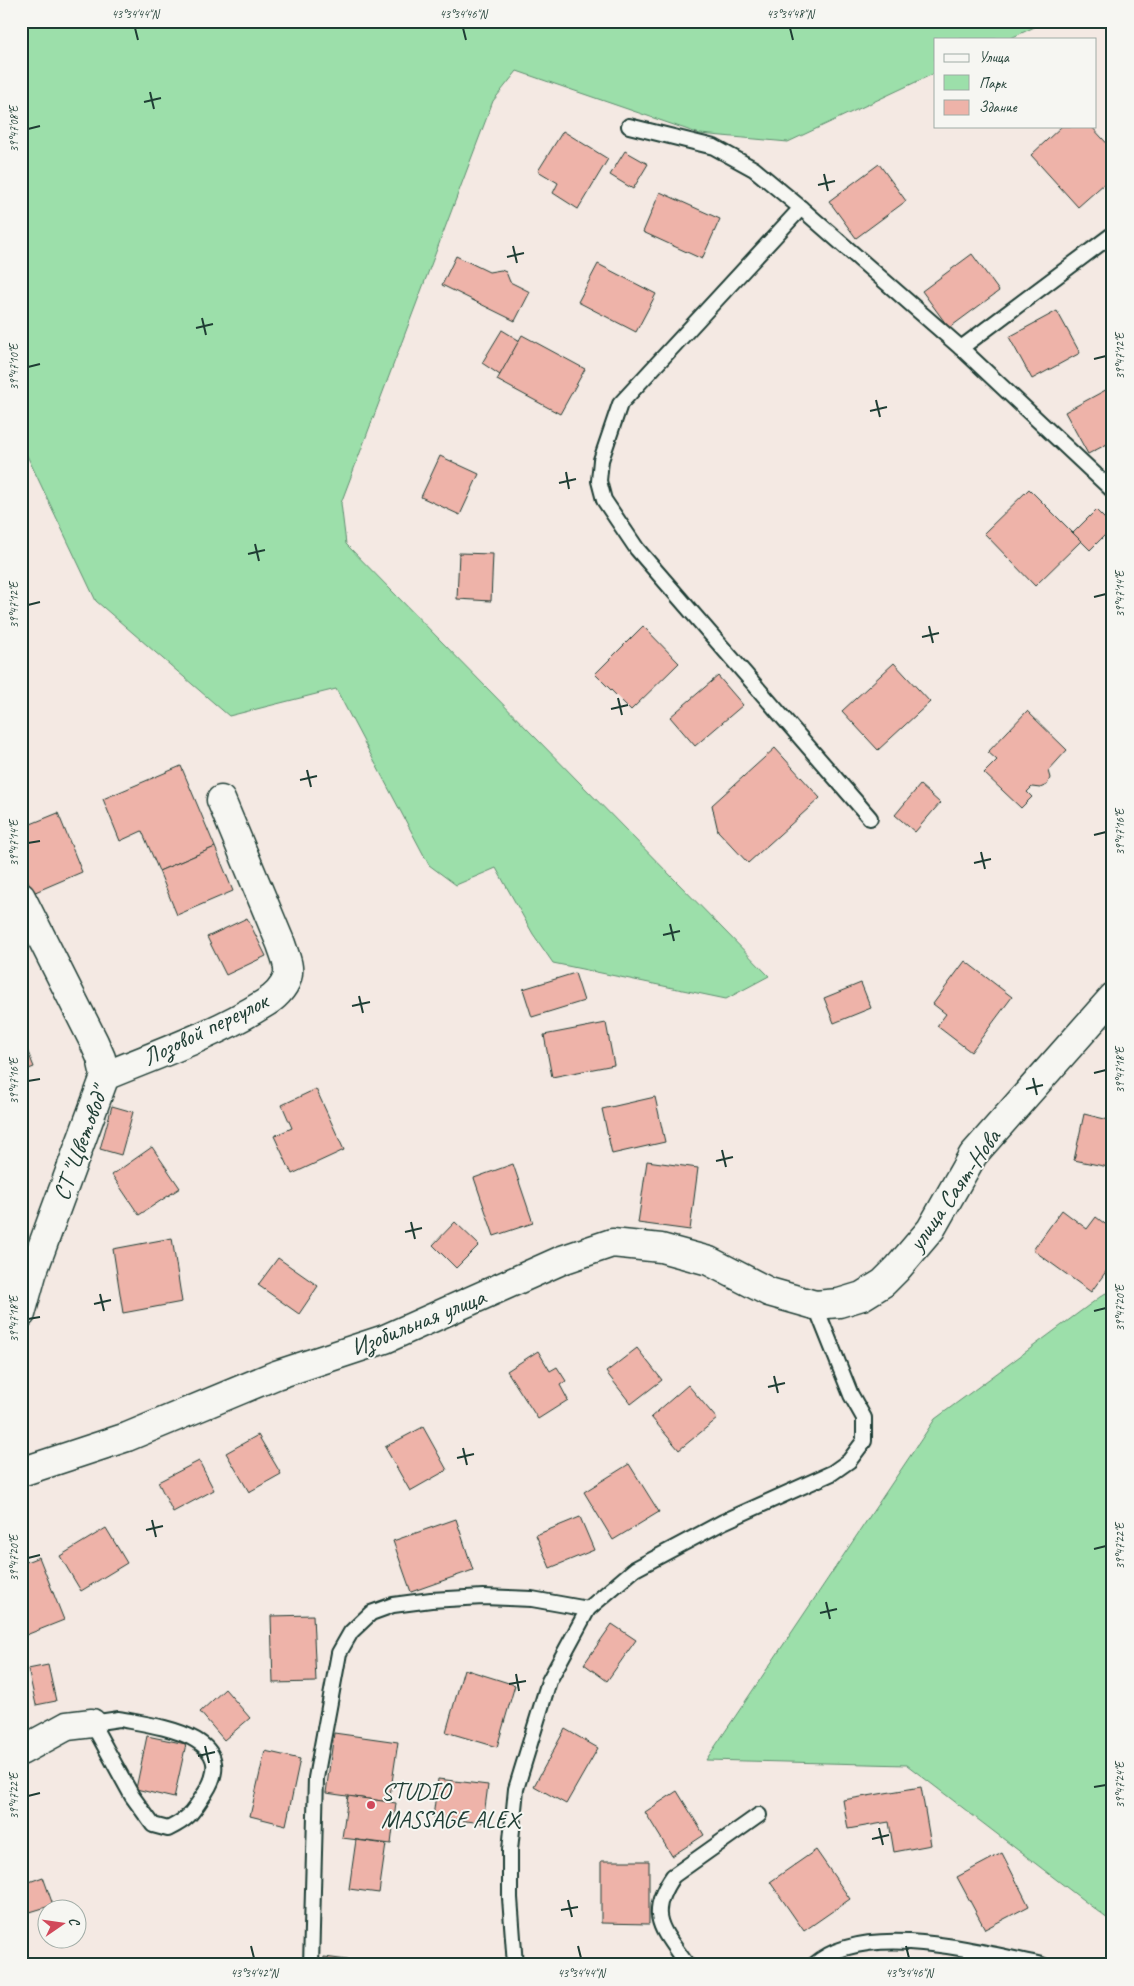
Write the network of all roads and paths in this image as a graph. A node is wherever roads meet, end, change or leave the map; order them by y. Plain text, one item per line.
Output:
1 (629, 126) dead end
2 (801, 208) junction
3 (1113, 234) edge
4 (961, 348) junction
5 (1113, 491) edge
6 (221, 800) dead end
7 (870, 818) dead end
8 (21, 897) edge
9 (1113, 997) edge
10 (105, 1076) junction
11 (27, 1272) edge
12 (815, 1305) junction
13 (21, 1314) edge
14 (21, 1472) edge
15 (588, 1610) junction
16 (92, 1723) junction
17 (21, 1751) edge
18 (759, 1815) dead end
19 (971, 1950) junction
20 (311, 1965) edge
21 (515, 1965) edge
22 (687, 1965) edge
23 (814, 1965) edge
24 (975, 1965) edge
25 (1042, 1965) edge

1 - 2 lane
2 - 4 lane
2 - 7 lane
3 - 4 lane
4 - 5 lane
6 - 10 street, Лозовой переулок
8 - 10 street, СТ "Цветовод"
9 - 12 street, улица Саят-Нова
10 - 11 street, СТ "Цветовод"
11 - 13 street, СТ "Цветовод"
12 - 14 street, Изобильная улица
12 - 15 lane
15 - 20 lane
15 - 21 lane
16 - 16 lane
16 - 17 street
18 - 22 lane
19 - 23 lane
19 - 24 lane
19 - 25 lane

